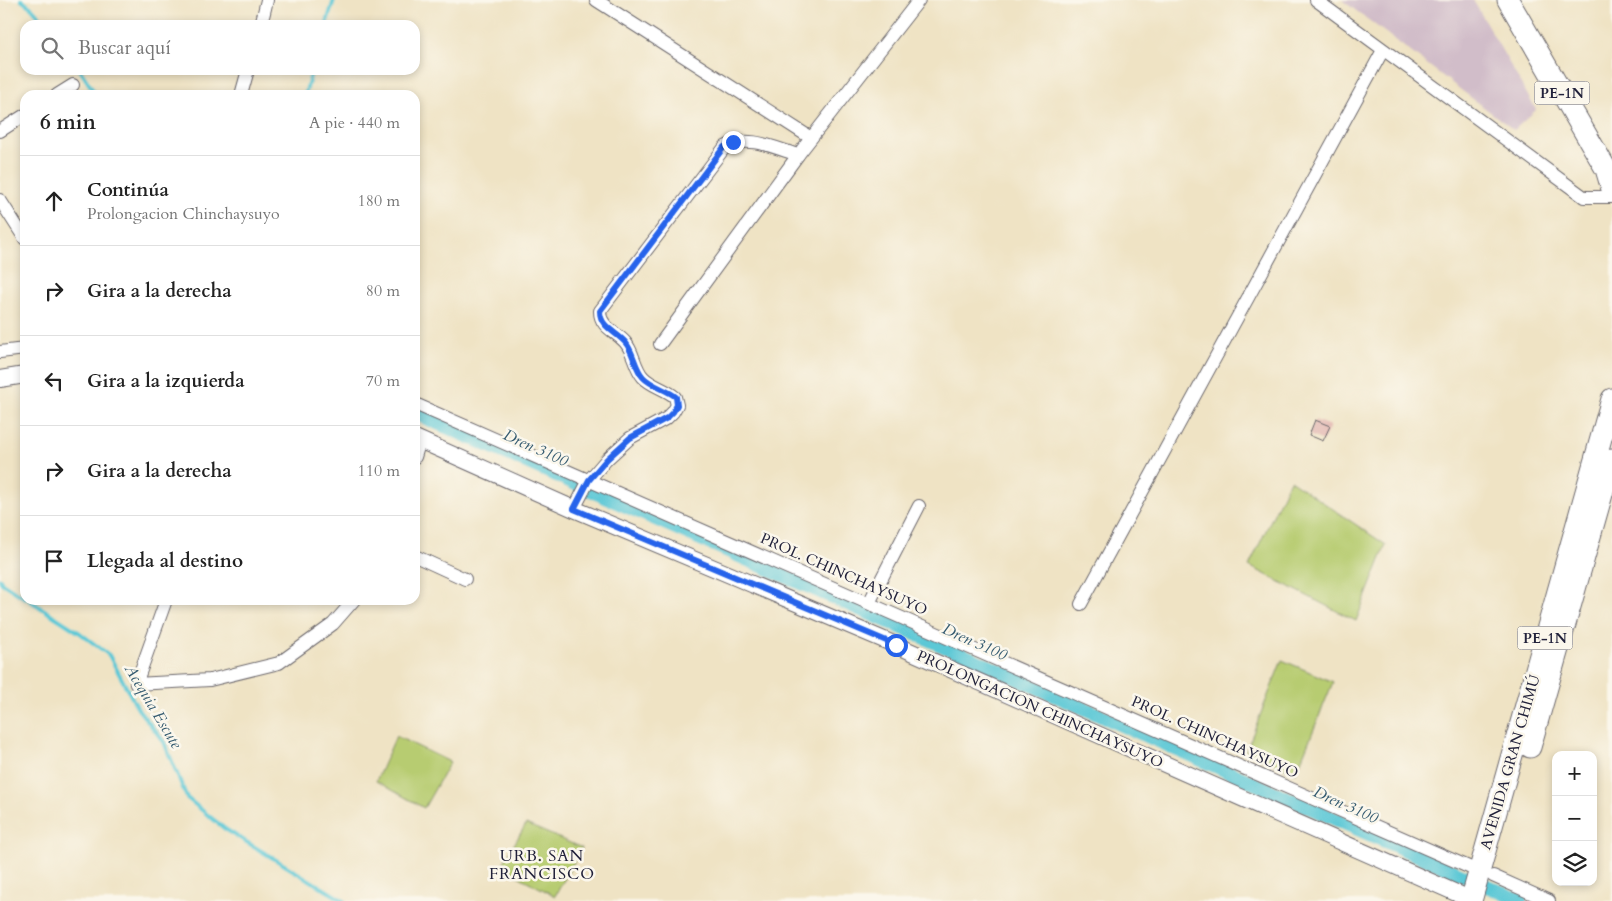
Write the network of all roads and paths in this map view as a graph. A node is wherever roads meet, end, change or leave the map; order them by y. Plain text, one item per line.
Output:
1 (267, 0) edge
2 (596, 0) edge
3 (919, 0) edge
4 (1316, 0) edge
5 (1508, 0) edge
6 (1524, 0) edge
7 (261, 20) edge
8 (1383, 50) junction
9 (247, 75) edge
10 (73, 85) dead end
11 (65, 90) edge
12 (242, 90) edge
13 (20, 118) edge
14 (0, 131) edge
15 (811, 138) junction
16 (1612, 152) edge
17 (798, 154) junction
18 (1612, 189) edge
19 (1612, 197) edge
20 (1, 203) edge
21 (20, 229) edge
22 (660, 344) dead end
23 (20, 349) edge
24 (0, 352) edge
25 (20, 376) edge
26 (0, 379) edge
27 (1612, 399) edge
28 (420, 406) edge
29 (420, 440) edge
30 (1612, 459) edge
31 (588, 482) junction
32 (576, 504) junction
33 (920, 506) dead end
34 (420, 558) edge
35 (465, 579) dead end
36 (869, 603) junction
37 (1081, 604) dead end
38 (164, 605) edge
39 (350, 605) edge
40 (1481, 888) edge
41 (1550, 901) edge

1 - 7 street
2 - 15 street
3 - 15 street
4 - 8 street
5 - 18 highway, PE-1N
6 - 16 highway, PE-1N
8 - 19 street
8 - 37 street
9 - 12 street
10 - 11 street
13 - 14 street
15 - 17 street
17 - 22 street
17 - 31 street
20 - 21 street
23 - 24 street
25 - 26 street
27 - 40 highway, AVENIDA GRAN CHIMÚ / PE-1N
28 - 31 street, PROL. CHINCHAYSUYO
29 - 32 street, PROLONGACION CHINCHAYSUYO
30 - 40 highway, AVENIDA GRAN CHIMÚ / PE-1N
31 - 32 street
31 - 36 street, PROL. CHINCHAYSUYO
32 - 40 street, PROLONGACION CHINCHAYSUYO
33 - 36 street
34 - 35 street
36 - 40 street, PROL. CHINCHAYSUYO
38 - 39 street
40 - 41 street, PROL. CHINCHAYSUYO

